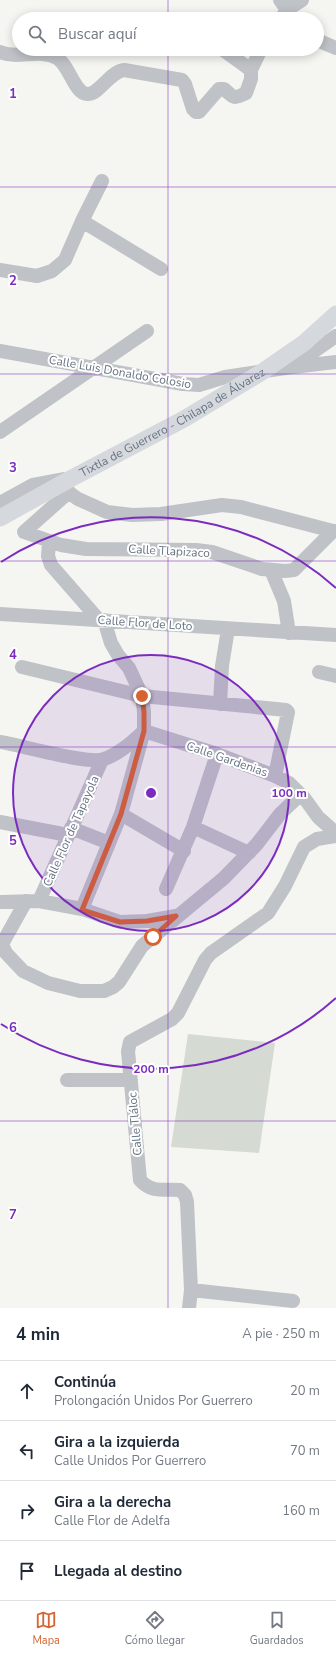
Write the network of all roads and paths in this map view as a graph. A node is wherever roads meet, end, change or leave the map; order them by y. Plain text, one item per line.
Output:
1 (302, 0) edge
2 (286, 12) edge
3 (324, 43) edge
4 (336, 48) edge
5 (0, 52) edge
6 (12, 56) edge
7 (53, 56) edge
8 (232, 56) edge
9 (258, 56) edge
10 (251, 70) junction
11 (102, 181) dead end
12 (82, 221) junction
13 (161, 269) dead end
14 (0, 270) edge
15 (336, 314) edge
16 (147, 331) dead end
17 (336, 336) edge
18 (0, 351) edge
19 (336, 362) edge
20 (292, 367) junction
21 (94, 368) junction
22 (262, 372) junction
23 (0, 432) edge
24 (66, 485) junction
25 (0, 503) edge
26 (0, 518) edge
27 (334, 531) edge
28 (49, 542) junction
29 (271, 570) junction
30 (0, 614) edge
31 (102, 620) junction
32 (228, 629) junction
33 (290, 633) junction
34 (336, 635) edge
35 (22, 667) dead end
36 (319, 672) dead end
37 (336, 676) edge
38 (142, 696) junction
39 (220, 704) junction
40 (144, 731) junction
41 (0, 742) edge
42 (217, 754) junction
43 (102, 760) junction
44 (275, 776) junction
45 (300, 795) junction
46 (121, 814) junction
47 (0, 822) edge
48 (193, 827) junction
49 (70, 832) junction
50 (336, 833) edge
51 (336, 836) edge
52 (109, 843) junction
53 (184, 851) junction
54 (249, 853) junction
55 (166, 889) dead end
56 (33, 901) junction
57 (0, 902) edge
58 (82, 910) junction
59 (176, 916) junction
60 (67, 1080) dead end
61 (131, 1080) junction
62 (191, 1290) junction
63 (293, 1300) dead end
64 (189, 1308) edge

1 - 2 street
3 - 4 street
5 - 6 street
7 - 10 street
8 - 10 street
9 - 10 street
11 - 12 street
12 - 13 street
12 - 14 street
15 - 22 main road, Tixtla de Guerrero - Chilapa de Álvarez
16 - 21 street
17 - 20 street
18 - 21 street, Calle Luis Donaldo Colosio
19 - 20 street, Calle Luis Donaldo Colosio
20 - 22 street, Calle Luis Donaldo Colosio
21 - 22 street, Calle Luis Donaldo Colosio
21 - 23 street
22 - 24 main road, Tixtla de Guerrero - Chilapa de Álvarez
24 - 25 street
24 - 26 main road, Tixtla de Guerrero - Chilapa de Álvarez
24 - 27 street
24 - 28 street, Calle Tlapizaco
27 - 29 street, Calle Tlapizaco
28 - 29 street, Calle Tlapizaco
28 - 31 street
29 - 33 street
30 - 31 street, Calle Flor de Loto
31 - 32 street, Calle Flor de Loto
31 - 38 street
32 - 33 street, Calle Flor de Loto
32 - 39 street
33 - 34 street, Calle Flor de Loto
35 - 38 street
36 - 37 street
38 - 39 street
38 - 40 street
39 - 44 street
40 - 42 street, Calle Gardenias
40 - 43 street
40 - 46 street
41 - 43 street
42 - 44 street, Calle Gardenias
42 - 48 street
43 - 49 street, Calle Flor de Tapayola
44 - 45 street, Calle Gardenias
45 - 50 street, Calle Gardenias
45 - 54 street
46 - 52 street
46 - 53 street
47 - 49 street
48 - 53 street
48 - 54 street
49 - 52 street
49 - 56 street, Calle Flor de Tapayola
51 - 61 street, Calle Tláloc
52 - 58 street
53 - 55 street
54 - 59 street
56 - 57 street
56 - 58 street
56 - 59 street, Calle Flor de Tapayola
58 - 59 street
60 - 61 street
61 - 62 street, Calle Tláloc
62 - 63 street
62 - 64 street, Calle Tláloc

